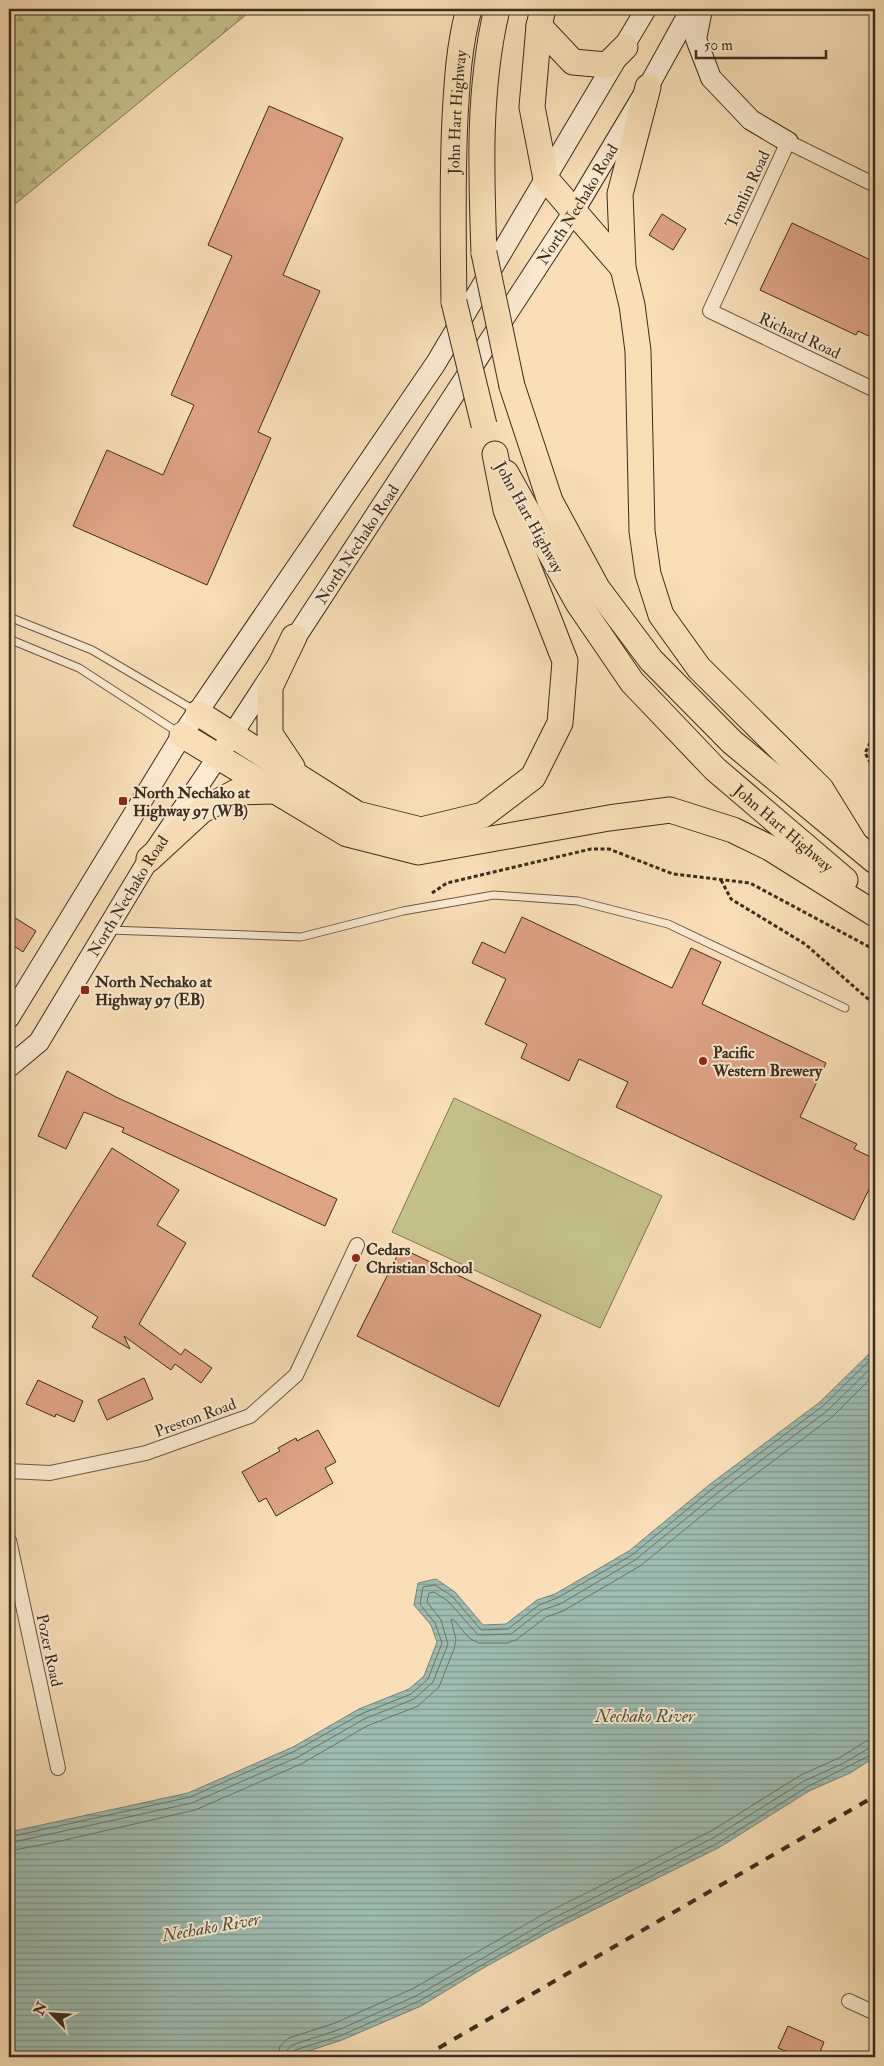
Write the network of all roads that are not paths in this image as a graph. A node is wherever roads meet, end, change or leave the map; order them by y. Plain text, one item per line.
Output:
1 (469, 9) edge
2 (497, 9) edge
3 (646, 9) edge
4 (691, 9) edge
5 (702, 9) edge
6 (541, 17) edge
7 (625, 47) junction
8 (648, 86) junction
9 (788, 142) junction
10 (546, 179) junction
11 (875, 185) edge
12 (574, 211) junction
13 (623, 268) junction
14 (710, 311) joint
15 (875, 390) edge
16 (495, 454) junction
17 (9, 616) edge
18 (294, 638) junction
19 (9, 639) edge
20 (198, 713) junction
21 (232, 734) junction
22 (182, 735) junction
23 (217, 758) junction
24 (296, 773) junction
25 (278, 791) junction
26 (855, 844) junction
27 (149, 859) junction
28 (875, 861) edge
29 (875, 906) edge
30 (875, 914) edge
31 (106, 930) junction
32 (844, 1008) dead end
33 (9, 1018) edge
34 (9, 1067) edge
35 (358, 1245) dead end
36 (9, 1472) edge
37 (9, 1540) edge
38 (58, 1768) dead end
39 (849, 2001) dead end
40 (875, 2013) edge

1 - 16 highway, John Hart Highway, bridge
2 - 26 highway, John Hart Highway, bridge
3 - 7 main road, North Nechako Road
4 - 8 main road, North Nechako Road
5 - 9 main road
6 - 7 highway
6 - 10 highway
7 - 10 main road, North Nechako Road
8 - 12 main road, North Nechako Road
8 - 13 highway
9 - 11 street, Tomlin Road
9 - 14 street, Tomlin Road
10 - 12 highway
10 - 20 main road, North Nechako Road
12 - 13 highway
12 - 18 main road, North Nechako Road
13 - 26 highway
14 - 15 street, Richard Road
16 - 24 highway
16 - 29 highway, John Hart Highway
17 - 20 lane
18 - 21 main road, North Nechako Road
18 - 24 highway
19 - 22 lane
20 - 21 highway
20 - 22 main road, North Nechako Road
21 - 23 main road, North Nechako Road
21 - 24 highway
22 - 23 highway
22 - 33 main road, North Nechako Road
23 - 25 highway
23 - 27 main road, North Nechako Road
25 - 27 highway
25 - 30 highway
26 - 28 highway, John Hart Highway
27 - 31 main road, North Nechako Road
31 - 32 lane
31 - 34 main road, North Nechako Road
35 - 36 street, Preston Road
37 - 38 street, Pozer Road
39 - 40 street

